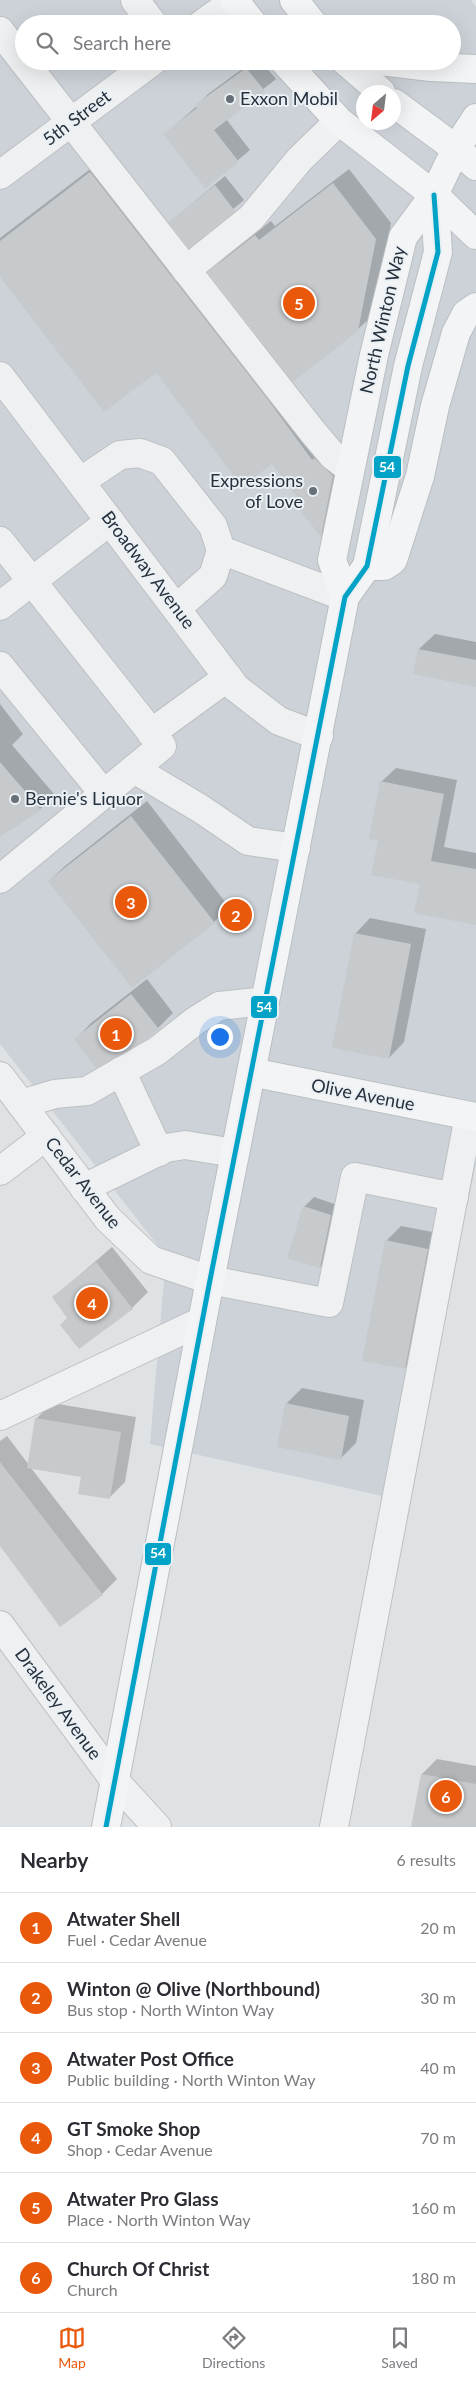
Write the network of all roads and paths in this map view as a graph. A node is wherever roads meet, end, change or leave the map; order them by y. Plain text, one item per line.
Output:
1 (135, 0) edge
2 (234, 0) edge
3 (294, 0) edge
4 (146, 15) edge
5 (214, 15) edge
6 (246, 15) edge
7 (306, 15) edge
8 (0, 31) edge
9 (15, 51) edge
10 (461, 68) edge
11 (476, 69) edge
12 (29, 70) edge
13 (141, 70) edge
14 (292, 70) edge
15 (356, 70) edge
16 (373, 85) edge
17 (401, 108) edge
18 (476, 118) edge
19 (339, 121) junction
20 (70, 124) junction
21 (466, 157) edge
22 (0, 174) edge
23 (434, 195) junction
24 (476, 235) edge
25 (186, 270) junction
26 (476, 307) edge
27 (0, 376) edge
28 (350, 469) junction
29 (81, 481) junction
30 (110, 521) junction
31 (0, 541) edge
32 (221, 550) junction
33 (367, 566) junction
34 (32, 582) junction
35 (345, 597) junction
36 (0, 606) edge
37 (177, 608) junction
38 (0, 666) edge
39 (228, 677) junction
40 (319, 736) junction
41 (156, 739) junction
42 (134, 769) junction
43 (104, 794) junction
44 (296, 848) junction
45 (0, 879) edge
46 (265, 1001) junction
47 (121, 1072) junction
48 (251, 1072) junction
49 (0, 1076) edge
50 (21, 1104) junction
51 (472, 1117) edge
52 (46, 1136) junction
53 (158, 1152) junction
54 (235, 1153) junction
55 (0, 1171) edge
56 (84, 1188) junction
57 (454, 1197) junction
58 (210, 1280) junction
59 (202, 1321) junction
60 (0, 1416) edge
61 (0, 1625) edge
62 (115, 1781) junction
63 (106, 1827) edge
64 (157, 1827) edge
65 (334, 1827) edge

1 - 4 street
2 - 5 street
2 - 6 main road
3 - 7 main road
8 - 9 street
10 - 11 main road
12 - 20 street
13 - 20 street, 5th Street
14 - 19 main road
15 - 16 main road
17 - 21 main road
18 - 21 main road
19 - 23 main road
19 - 25 street
20 - 22 street, 5th Street
20 - 25 street
21 - 23 main road
23 - 24 main road
23 - 28 main road, North Winton Way
23 - 33 main road, North Winton Way
25 - 28 street
26 - 33 main road
27 - 29 street, Broadway Avenue
28 - 35 main road, North Winton Way
29 - 30 street, Broadway Avenue
29 - 32 street
30 - 34 street
30 - 37 street, Broadway Avenue
31 - 34 street
32 - 35 street
32 - 37 street
33 - 35 main road, North Winton Way
34 - 36 street
34 - 41 street
35 - 40 main road, North Winton Way
37 - 39 street, Broadway Avenue
38 - 43 street
39 - 40 street, Broadway Avenue
39 - 41 street
40 - 44 main road, North Winton Way
41 - 42 street
42 - 43 street
42 - 44 street
43 - 45 street
44 - 46 main road, North Winton Way
46 - 47 street
46 - 48 main road, North Winton Way
47 - 50 street
47 - 53 street
48 - 51 main road, Olive Avenue
48 - 54 main road, North Winton Way
49 - 50 street, Cedar Avenue
50 - 52 street, Cedar Avenue
51 - 57 street
52 - 55 street
52 - 56 street, Cedar Avenue
53 - 54 street
53 - 56 street
54 - 58 main road, North Winton Way
56 - 58 street, Cedar Avenue
57 - 58 street, Cedar Avenue
57 - 65 street
58 - 59 main road, North Winton Way
59 - 60 street
59 - 62 main road, North Winton Way
61 - 62 street, Drakeley Avenue
62 - 63 main road, North Winton Way
62 - 64 street, Drakeley Avenue

